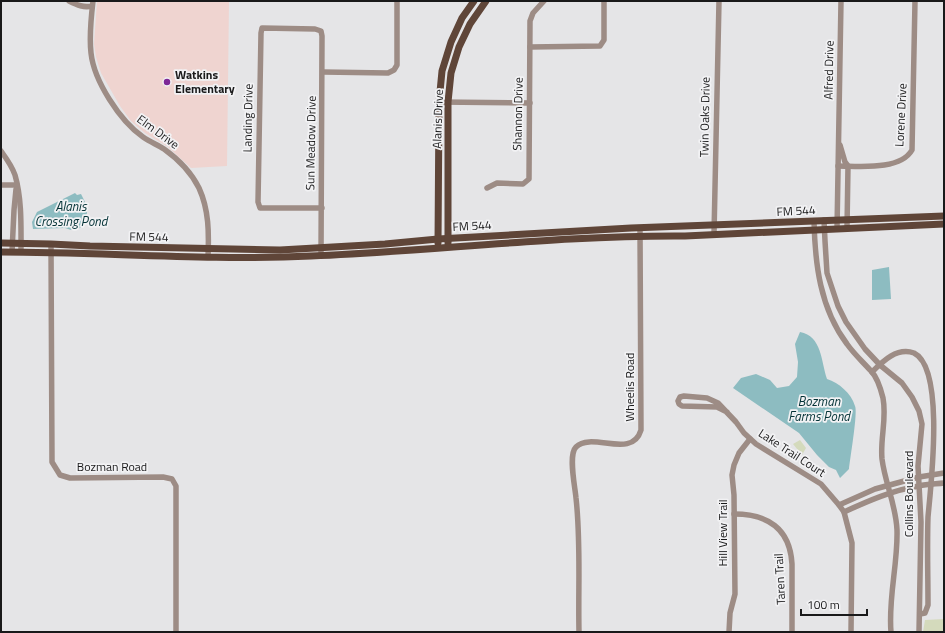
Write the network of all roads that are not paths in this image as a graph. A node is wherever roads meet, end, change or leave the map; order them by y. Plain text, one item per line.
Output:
1 (69, 1) edge
2 (398, 1) edge
3 (474, 1) edge
4 (486, 1) edge
5 (544, 1) edge
6 (604, 1) edge
7 (719, 1) edge
8 (841, 1) edge
9 (915, 1) edge
10 (92, 3) edge
11 (262, 28) joint
12 (530, 47) junction
13 (323, 72) junction
14 (439, 102) junction
15 (448, 102) junction
16 (530, 103) junction
17 (838, 139) junction
18 (1, 151) edge
19 (838, 166) junction
20 (848, 166) junction
21 (1, 185) edge
22 (17, 185) junction
23 (486, 188) dead end
24 (322, 208) junction
25 (944, 216) edge
26 (847, 219) junction
27 (824, 220) junction
28 (837, 220) junction
29 (814, 221) junction
30 (944, 224) edge
31 (714, 225) junction
32 (640, 228) junction
33 (847, 228) junction
34 (824, 229) junction
35 (837, 229) junction
36 (814, 230) junction
37 (714, 234) junction
38 (640, 236) junction
39 (448, 238) junction
40 (438, 239) junction
41 (12, 243) junction
42 (21, 243) junction
43 (1, 244) edge
44 (51, 244) junction
45 (448, 247) junction
46 (321, 248) junction
47 (438, 248) junction
48 (1, 252) edge
49 (12, 252) junction
50 (21, 252) junction
51 (51, 253) junction
52 (208, 253) junction
53 (321, 256) junction
54 (840, 310) junction
55 (830, 314) junction
56 (880, 365) junction
57 (872, 372) junction
58 (727, 412) junction
59 (750, 439) junction
60 (944, 473) edge
61 (933, 475) junction
62 (919, 477) junction
63 (944, 484) edge
64 (888, 485) junction
65 (931, 485) junction
66 (919, 486) junction
67 (891, 493) junction
68 (839, 505) junction
69 (844, 512) junction
70 (734, 514) junction
71 (920, 614) junction
72 (176, 632) edge
73 (579, 632) edge
74 (729, 632) edge
75 (792, 632) edge
76 (851, 632) edge
77 (890, 632) edge
78 (919, 632) edge

1 - 10 street
2 - 13 street
3 - 14 main road, Alanis Drive
4 - 15 main road, Alanis Drive
5 - 12 street, Shannon Drive
6 - 12 street
7 - 31 street, Twin Oaks Drive
8 - 17 street, Alfred Drive
9 - 20 street, Lorene Drive
10 - 52 street, Elm Drive
11 - 13 street, Sun Meadow Drive
11 - 24 street, Landing Drive
12 - 16 street, Shannon Drive
13 - 24 street, Sun Meadow Drive
14 - 15 street
14 - 40 main road, Alanis Drive
15 - 16 street
15 - 39 main road, Alanis Drive
16 - 23 street, Shannon Drive
17 - 19 street, Alfred Drive
17 - 20 street, Alfred Drive
18 - 22 street
19 - 20 street, Lorene Drive
19 - 28 street, Alfred Drive
20 - 26 street, Alfred Drive
21 - 22 street
22 - 41 street
22 - 42 street
24 - 46 street, Sun Meadow Drive
25 - 26 main road, FM 544
26 - 28 main road, FM 544
26 - 33 street, Alfred Drive
27 - 28 main road, FM 544
27 - 29 main road, FM 544
27 - 34 street, Collins Boulevard
28 - 35 street, Alfred Drive
29 - 31 main road, FM 544
29 - 36 street, Collins Boulevard
30 - 33 main road, FM 544
31 - 32 main road, FM 544
31 - 37 street, Twin Oaks Drive
32 - 38 street, Wheelis Road
32 - 39 main road, FM 544
33 - 35 main road, FM 544
34 - 35 main road, FM 544
34 - 36 main road, FM 544
34 - 54 street, Collins Boulevard
36 - 37 main road, FM 544
36 - 55 street, Collins Boulevard
37 - 38 main road, FM 544
38 - 45 main road, FM 544
38 - 73 street, Wheelis Road
39 - 40 main road, FM 544
39 - 45 main road, Alanis Drive
40 - 46 main road, FM 544
40 - 47 main road, Alanis Drive
41 - 42 main road, FM 544
41 - 43 main road, FM 544
41 - 49 street
42 - 44 main road, FM 544
42 - 50 street
44 - 51 street, Bozman Road
44 - 52 main road, FM 544
45 - 47 main road, FM 544
46 - 52 main road, FM 544
46 - 53 street, Sun Meadow Drive
47 - 53 main road, FM 544
48 - 49 main road, FM 544
49 - 50 main road, FM 544
50 - 51 main road, FM 544
51 - 52 main road, FM 544
51 - 72 street, Bozman Road
52 - 53 main road, FM 544
54 - 55 street
54 - 56 street, Collins Boulevard
55 - 57 street, Collins Boulevard
56 - 57 street
56 - 61 street
56 - 62 street, Collins Boulevard
57 - 64 street, Collins Boulevard
58 - 58 street, Lake Trail Court
58 - 59 street, Lake Trail Court
59 - 68 street, Lake Trail Court
59 - 70 street, Hill View Trail
60 - 61 street
61 - 62 street
61 - 65 street
62 - 64 street
62 - 66 street, Collins Boulevard
63 - 65 street
64 - 67 street, Collins Boulevard
64 - 68 street
65 - 66 street
65 - 71 street
66 - 67 street
66 - 71 street, Collins Boulevard
67 - 69 street
67 - 77 street, Collins Boulevard
68 - 69 street, Lake Trail Court
69 - 76 street, Lake Trail Court
70 - 74 street, Hill View Trail
70 - 75 street, Taren Trail
71 - 78 street, Collins Boulevard

